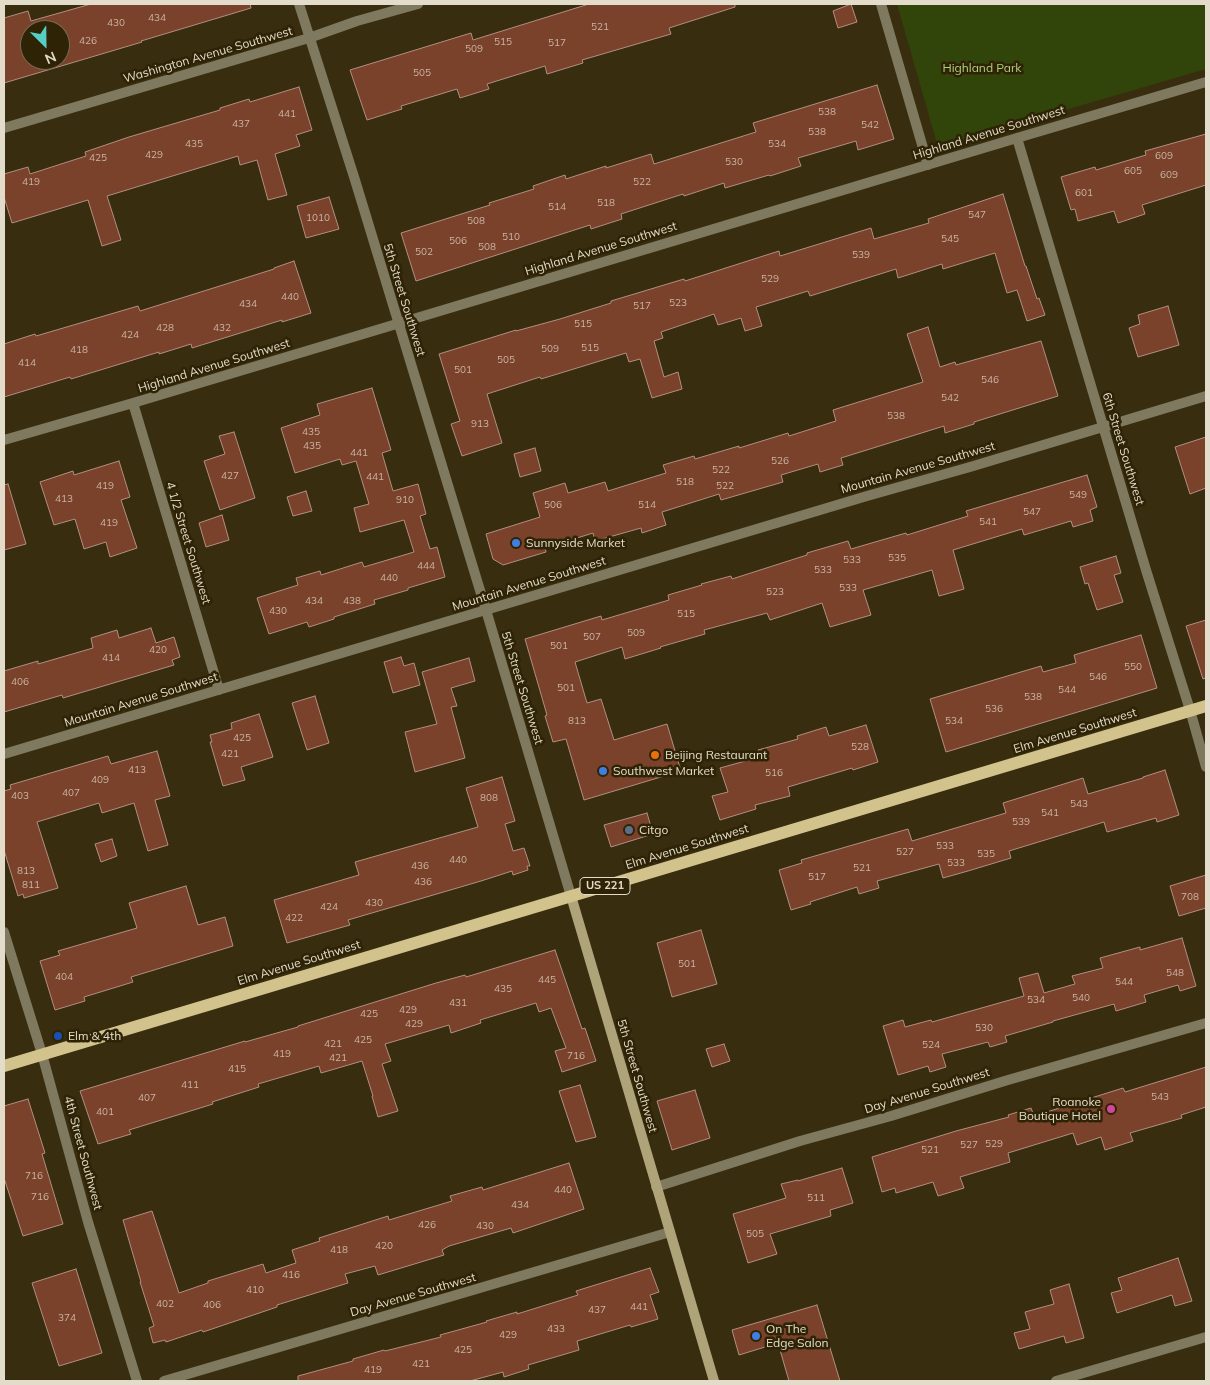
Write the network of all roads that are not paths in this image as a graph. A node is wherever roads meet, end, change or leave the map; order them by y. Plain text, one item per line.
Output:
1 (299, 4) edge
2 (418, 4) edge
3 (881, 4) edge
4 (309, 38) junction
5 (1206, 82) edge
6 (4, 128) edge
7 (1017, 138) junction
8 (928, 165) junction
9 (398, 324) junction
10 (1206, 396) edge
11 (133, 403) junction
12 (1103, 427) junction
13 (4, 440) edge
14 (486, 610) junction
15 (219, 690) junction
16 (1206, 706) edge
17 (1190, 710) junction
18 (4, 754) edge
19 (1206, 767) edge
20 (571, 896) junction
21 (4, 932) edge
22 (1206, 1023) edge
23 (42, 1054) junction
24 (4, 1066) edge
25 (656, 1187) junction
26 (670, 1232) junction
27 (1206, 1337) edge
28 (137, 1381) edge
29 (164, 1381) edge
30 (714, 1381) edge
31 (1056, 1381) edge

1 - 4 street, 5th Street Southwest
2 - 4 street, Washington Avenue Southwest
3 - 8 street
4 - 6 street, Washington Avenue Southwest
4 - 9 street, 5th Street Southwest
5 - 7 street, Highland Avenue Southwest
7 - 8 street, Highland Avenue Southwest
7 - 12 street, 6th Street Southwest
8 - 9 street, Highland Avenue Southwest
9 - 11 street, Highland Avenue Southwest
9 - 14 street, 5th Street Southwest
10 - 12 street, Mountain Avenue Southwest
11 - 13 street, Highland Avenue Southwest
11 - 15 street, 4 1/2 Street Southwest
12 - 14 street, Mountain Avenue Southwest
12 - 17 street, 6th Street Southwest
14 - 15 street, Mountain Avenue Southwest
14 - 20 street, 5th Street Southwest
15 - 18 street, Mountain Avenue Southwest
16 - 17 main road, Elm Avenue Southwest / US 221
17 - 19 street, 6th Street Southwest
17 - 20 main road, Elm Avenue Southwest / US 221
20 - 23 main road, Elm Avenue Southwest / US 221
20 - 25 street, 5th Street Southwest
21 - 23 street, 4th Street Southwest
22 - 25 street, Day Avenue Southwest
23 - 24 main road, Elm Avenue Southwest / US 221
23 - 28 street, 4th Street Southwest
25 - 26 street, 5th Street Southwest
26 - 29 street, Day Avenue Southwest
26 - 30 street, 5th Street Southwest
27 - 31 street

